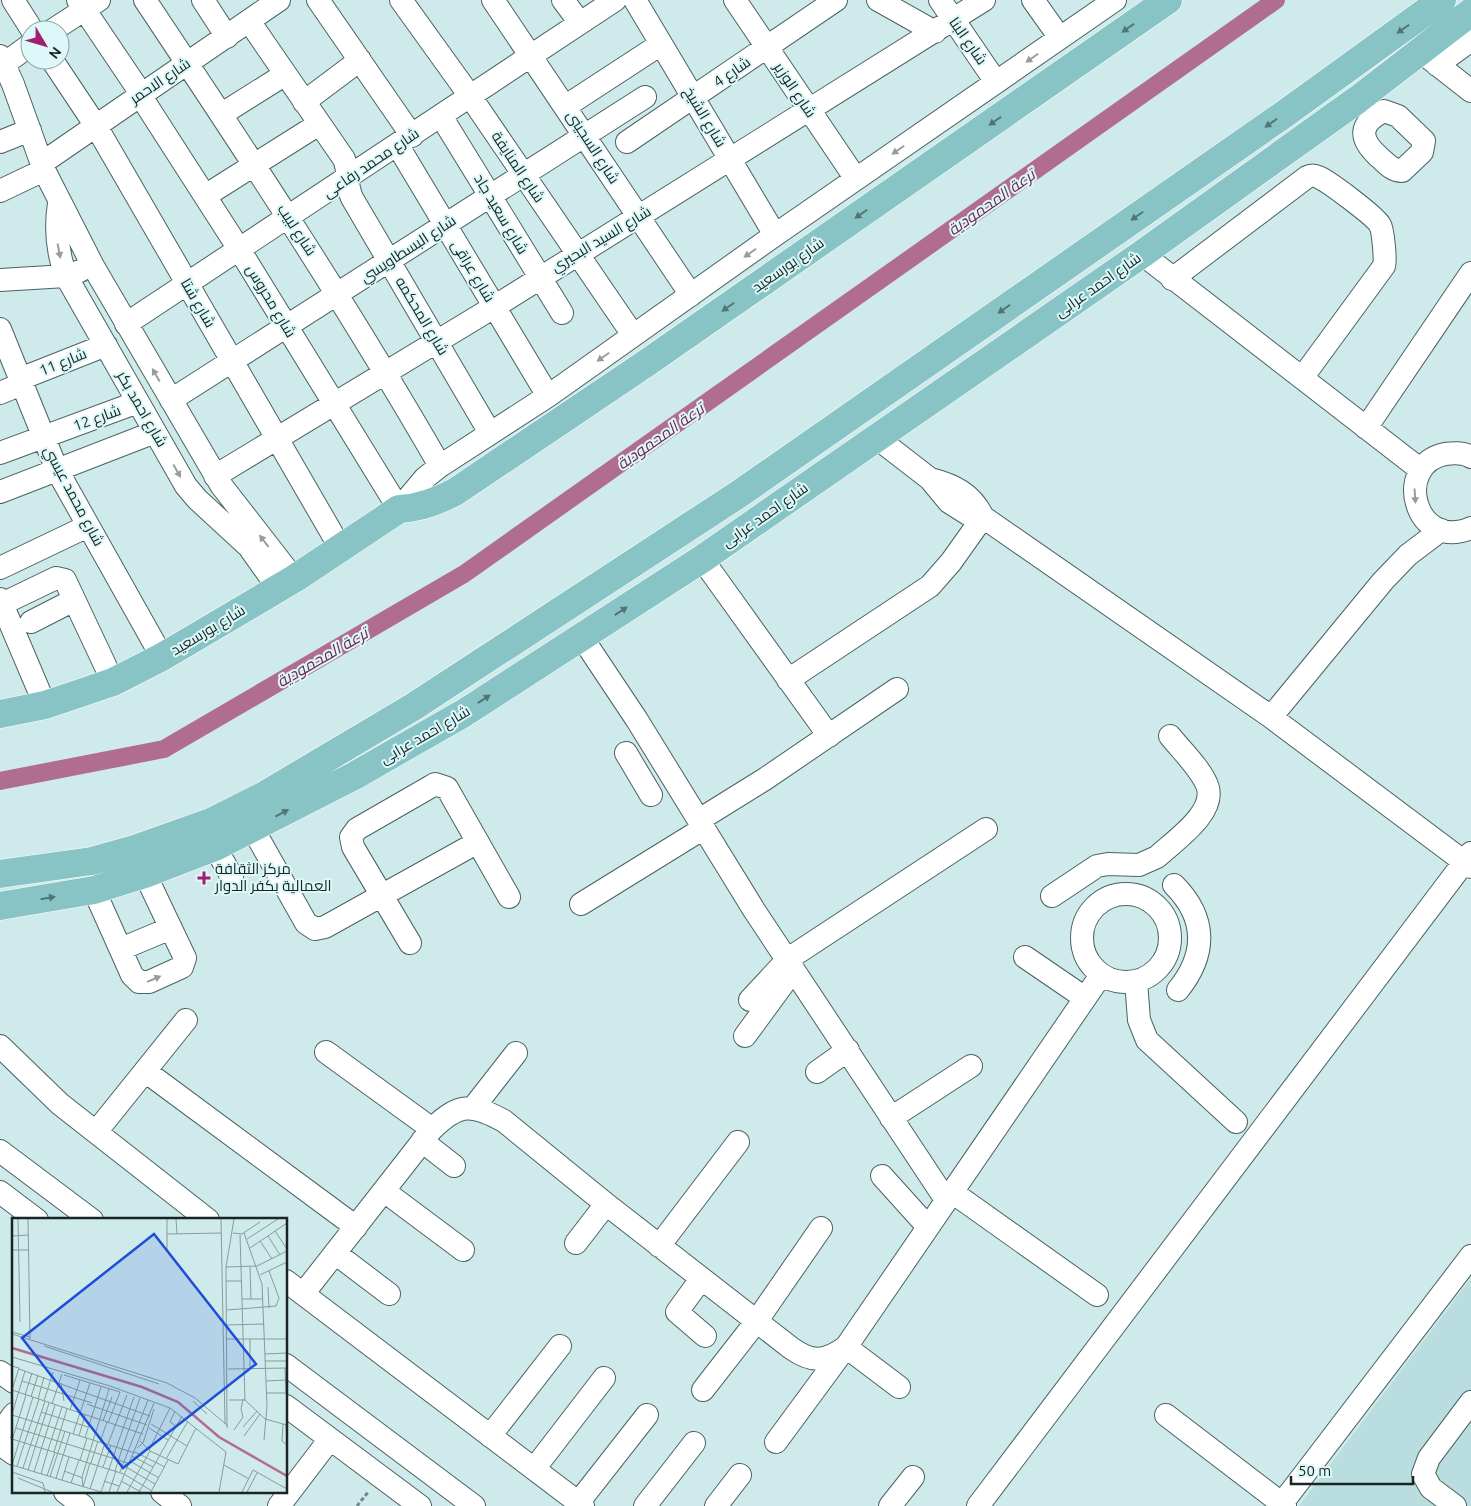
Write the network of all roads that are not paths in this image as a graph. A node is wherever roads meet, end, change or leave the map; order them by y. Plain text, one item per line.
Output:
1 (13, 0) edge
2 (145, 0) edge
3 (203, 0) edge
4 (318, 0) edge
5 (400, 0) edge
6 (492, 0) edge
7 (563, 0) edge
8 (615, 0) edge
9 (635, 0) edge
10 (735, 0) edge
11 (836, 0) edge
12 (878, 0) edge
13 (940, 0) edge
14 (984, 0) edge
15 (1033, 0) edge
16 (1115, 0) edge
17 (1168, 0) edge
18 (1442, 0) edge
19 (271, 2) edge
20 (87, 3) edge
21 (809, 8) edge
22 (1471, 12) edge
23 (26, 20) edge
24 (66, 20) edge
25 (953, 20) junction
26 (249, 22) junction
27 (580, 24) junction
28 (935, 32) junction
29 (227, 37) junction
30 (1060, 38) junction
31 (1471, 40) edge
32 (661, 44) junction
33 (767, 48) junction
34 (20, 51) edge
35 (531, 55) junction
36 (1429, 58) junction
37 (2, 60) edge
38 (360, 60) junction
39 (187, 63) junction
40 (59, 70) edge
41 (284, 75) junction
42 (996, 82) junction
43 (7, 87) edge
44 (1471, 90) edge
45 (141, 95) junction
46 (470, 96) junction
47 (644, 97) dead end
48 (694, 99) junction
49 (304, 102) junction
50 (566, 106) junction
51 (810, 110) junction
52 (222, 114) junction
53 (441, 116) junction
54 (319, 124) junction
55 (96, 126) junction
56 (30, 130) junction
57 (585, 135) junction
58 (405, 141) junction
59 (0, 142) edge
60 (627, 142) dead end
61 (730, 160) junction
62 (255, 166) junction
63 (43, 167) junction
64 (523, 174) junction
65 (346, 179) junction
66 (856, 179) junction
67 (0, 192) edge
68 (490, 195) junction
69 (205, 196) junction
70 (59, 203) junction
71 (639, 216) junction
72 (290, 217) junction
73 (446, 226) junction
74 (775, 235) junction
75 (239, 249) junction
76 (578, 254) junction
77 (1142, 254) junction
78 (390, 261) junction
79 (93, 266) junction
80 (1471, 273) edge
81 (66, 276) junction
82 (540, 277) junction
83 (1172, 279) junction
84 (0, 280) edge
85 (187, 284) junction
86 (338, 294) junction
87 (691, 295) junction
88 (494, 307) junction
89 (562, 313) dead end
90 (126, 324) junction
91 (286, 326) junction
92 (0, 329) edge
93 (633, 335) junction
94 (437, 341) junction
95 (106, 345) junction
96 (231, 361) junction
97 (386, 371) junction
98 (1302, 378) junction
99 (21, 382) junction
100 (0, 393) edge
101 (548, 396) junction
102 (170, 400) junction
103 (138, 402) junction
104 (334, 403) junction
105 (1366, 428) junction
106 (155, 432) junction
107 (490, 433) junction
108 (44, 437) junction
109 (877, 438) junction
110 (276, 439) junction
111 (0, 454) edge
112 (1471, 457) edge
113 (440, 466) junction
114 (57, 470) junction
115 (1421, 470) junction
116 (0, 492) edge
117 (218, 497) junction
118 (399, 508) junction
119 (983, 517) junction
120 (88, 526) junction
121 (1471, 528) edge
122 (1441, 530) junction
123 (341, 549) junction
124 (702, 559) junction
125 (0, 568) edge
126 (286, 584) junction
127 (74, 600) junction
128 (1, 602) edge
129 (31, 622) dead end
130 (581, 636) junction
131 (162, 657) junction
132 (788, 680) junction
133 (112, 682) junction
134 (897, 689) dead end
135 (45, 705) junction
136 (0, 714) edge
137 (1271, 717) junction
138 (829, 736) junction
139 (1170, 736) dead end
140 (626, 753) dead end
141 (665, 764) junction
142 (701, 824) junction
143 (253, 829) junction
144 (986, 829) dead end
145 (478, 842) junction
146 (215, 847) junction
147 (1157, 857) junction
148 (1469, 860) edge
149 (0, 874) edge
150 (145, 874) junction
151 (232, 877) dead end
152 (1174, 885) dead end
153 (94, 890) junction
154 (382, 895) junction
155 (1052, 896) dead end
156 (1140, 896) junction
157 (509, 897) dead end
158 (581, 904) dead end
159 (0, 906) edge
160 (171, 928) junction
161 (1199, 932) junction
162 (1171, 933) junction
163 (410, 943) dead end
164 (121, 949) junction
165 (1025, 957) dead end
166 (791, 964) junction
167 (1101, 975) junction
168 (1136, 982) junction
169 (1178, 990) dead end
170 (1085, 998) junction
171 (750, 1000) dead end
172 (186, 1020) dead end
173 (745, 1036) dead end
174 (0, 1046) edge
175 (848, 1050) junction
176 (326, 1052) dead end
177 (516, 1053) dead end
178 (971, 1066) dead end
179 (145, 1071) junction
180 (817, 1072) dead end
181 (472, 1108) junction
182 (892, 1118) junction
183 (1236, 1122) dead end
184 (96, 1132) junction
185 (427, 1135) junction
186 (738, 1142) dead end
187 (0, 1150) edge
188 (454, 1166) dead end
189 (882, 1176) dead end
190 (384, 1191) junction
191 (0, 1192) edge
192 (949, 1196) junction
193 (606, 1204) junction
194 (34, 1218) edge
195 (89, 1218) edge
196 (205, 1218) edge
197 (356, 1227) junction
198 (928, 1227) junction
199 (821, 1228) dead end
200 (576, 1243) dead end
201 (659, 1246) junction
202 (462, 1250) dead end
203 (335, 1253) junction
204 (1471, 1256) edge
205 (701, 1279) junction
206 (294, 1288) edge
207 (389, 1294) dead end
208 (1097, 1295) dead end
209 (756, 1322) junction
210 (705, 1336) dead end
211 (560, 1346) dead end
212 (846, 1347) junction
213 (288, 1366) edge
214 (0, 1372) edge
215 (604, 1378) dead end
216 (12, 1381) edge
217 (899, 1387) dead end
218 (703, 1390) dead end
219 (1471, 1402) edge
220 (288, 1408) edge
221 (647, 1415) dead end
222 (1166, 1415) dead end
223 (12, 1417) edge
224 (0, 1433) edge
225 (490, 1436) junction
226 (330, 1439) junction
227 (776, 1442) dead end
228 (694, 1443) dead end
229 (0, 1444) edge
230 (12, 1453) edge
231 (534, 1469) junction
232 (740, 1475) dead end
233 (913, 1477) dead end
234 (67, 1494) edge
235 (165, 1494) edge
236 (581, 1504) edge
237 (1283, 1505) edge
238 (83, 1506) edge
239 (180, 1506) edge
240 (279, 1506) edge
241 (420, 1506) edge
242 (474, 1506) edge
243 (645, 1506) edge
244 (716, 1506) edge
245 (890, 1506) edge
246 (978, 1506) edge
247 (1455, 1506) edge

1 - 23 street
2 - 39 street, شارع لبيب
3 - 29 street
4 - 38 street, شارع عراقى
5 - 46 street, شارع المنايفة
6 - 35 street, شارع السجينى
7 - 27 street
8 - 27 street, شارع محمد رفاعى
9 - 32 street, شارع الشيخ
10 - 33 street, شارع الوزير
11 - 21 street, شارع 4
12 - 28 street
13 - 25 street, شارع البنا
14 - 25 street, شارع السيد البحيري
15 - 30 street
16 - 30 street, شارع بورسعيد
17 -> 118 main road, شارع بورسعيد
18 -> 149 main road, شارع احمد عرابى
19 - 26 street, شارع الاحمر
20 - 24 street
20 - 45 street, شارع محروس
21 - 33 street, شارع 4
22 - 36 main road, شارع احمد عرابى
25 - 28 street, شارع السيد البحيري
25 - 42 street, شارع البنا
26 - 29 street, شارع الاحمر
26 - 41 street, شارع المحكمه
27 - 35 street, شارع محمد رفاعى
28 - 51 street, شارع السيد البحيري
29 - 39 street, شارع الاحمر
30 -> 42 street, شارع بورسعيد
31 - 36 street
32 - 48 street, شارع الشيخ
32 - 50 street
33 - 48 street, شارع 4
33 - 51 street, شارع الوزير
34 - 37 street
35 - 46 street, شارع محمد رفاعى
35 - 50 street, شارع السجينى
36 - 44 street
36 - 77 main road, شارع احمد عرابى
37 - 43 street, شارع احمد بكر
38 - 49 street
38 - 58 street, شارع عراقى
39 - 45 street, شارع الاحمر
39 - 52 street, شارع لبيب
40 - 55 street, شارع شتا
41 - 49 street, شارع المحكمه
41 - 52 street
42 -> 66 street, شارع بورسعيد
43 - 56 street, شارع احمد بكر
45 - 55 street, شارع الاحمر
45 - 69 street, شارع محروس
46 - 53 street, شارع محمد رفاعى
46 - 64 street, شارع المنايفة
47 - 57 street, شارع البسطاويسي
48 - 60 street, شارع 4
48 - 61 street, شارع الشيخ
49 - 54 street, شارع المحكمه
50 - 57 street, شارع السجينى
51 - 61 street, شارع السيد البحيري
51 - 66 street, شارع الوزير
52 - 62 street, شارع لبيب
53 - 58 street, شارع محمد رفاعى
53 - 68 street, شارع سعيد جاد
54 - 62 street
54 - 65 street, شارع المحكمه
55 - 63 street, شارع الاحمر
55 - 85 street, شارع شتا
56 - 59 street
56 - 63 street, شارع احمد بكر
57 - 64 street, شارع البسطاويسي
57 - 71 street, شارع السجينى
58 - 65 street, شارع محمد رفاعى
58 - 73 street, شارع عراقى
61 - 71 street, شارع السيد البحيري
61 - 74 street, شارع الشيخ
62 - 69 street
62 - 72 street, شارع لبيب
63 - 67 street, شارع الاحمر
63 - 70 street, شارع احمد بكر
64 - 68 street, شارع البسطاويسي
64 - 76 street, شارع المنايفة
65 - 72 street, شارع محمد رفاعى
65 - 78 street, شارع المحكمه
66 - 74 street, شارع بورسعيد
68 - 73 street, شارع البسطاويسي
68 - 82 street, شارع سعيد جاد
69 - 75 street, شارع محروس
70 - 79 street, شارع احمد بكر
70 -> 81 street, شارع احمد بكر
71 - 76 street, شارع السيد البحيري
71 - 87 street, شارع السجينى
72 - 75 street, شارع محمد رفاعى
72 - 86 street, شارع لبيب
73 - 78 street, شارع البسطاويسي
73 - 88 street, شارع عراقى
74 -> 87 street, شارع بورسعيد
75 - 85 street, شارع محمد رفاعى
75 - 91 street, شارع محروس
76 - 82 street, شارع السيد البحيري
76 - 93 street, شارع المنايفة
77 - 83 street
77 - 109 main road, شارع احمد عرابى
78 - 86 street, شارع البسطاويسي
78 - 94 street, شارع المحكمه
79 - 81 street
79 - 90 street, شارع احمد بكر
80 - 105 street
81 - 84 street
81 - 95 street, شارع احمد بكر
82 - 88 street, شارع السيد البحيري
82 - 89 street, شارع سعيد جاد
83 - 98 street
83 - 98 street
85 - 90 street, شارع محمد رفاعى
85 - 96 street, شارع شتا
86 - 91 street, شارع البسطاويسي
86 - 97 street, شارع لبيب
87 - 93 street, شارع بورسعيد
88 - 94 street, شارع السيد البحيري
88 - 101 street, شارع عراقى
102 -> 90 street, شارع احمد بكر
91 - 96 street, شارع البسطاويسي
91 - 104 street, شارع محروس
92 - 99 street, شارع محمد عيسي
93 -> 101 street, شارع بورسعيد
94 - 97 street, شارع السيد البحيري
94 - 107 street, شارع المحكمه
95 - 99 street, شارع 11
95 - 103 street, شارع احمد بكر
96 - 102 street, شارع البسطاويسي
96 - 110 street, شارع شتا
97 - 104 street, شارع السيد البحيري
97 - 113 street, شارع لبيب
98 - 105 street
99 - 100 street, شارع 11
99 - 108 street, شارع محمد عيسي
101 - 107 street, شارع بورسعيد
102 - 117 street, شارع احمد بكر
103 - 106 street, شارع احمد بكر
103 - 108 street, شارع 12
104 - 110 street, شارع السيد البحيري
104 - 118 street, شارع محروس
105 - 115 street
106 - 114 street
106 -> 117 street, شارع احمد بكر
107 - 113 street, شارع بورسعيد
108 - 111 street, شارع 12
108 - 114 street, شارع محمد عيسي
109 - 119 street
109 - 124 main road, شارع احمد عرابى
110 - 117 street, شارع السيد البحيري
110 - 123 street, شارع شتا
112 - 115 street
113 - 118 street, شارع بورسعيد
114 - 116 street
114 - 120 street, شارع محمد عيسي
115 -> 122 street
117 - 126 street, شارع احمد بكر
118 - 123 main road, شارع بورسعيد
119 - 132 street
119 - 137 street
120 - 125 street
120 - 131 street, شارع محمد عيسي
121 - 122 street
122 - 137 street
123 - 126 main road, شارع بورسعيد
130 -> 124 main road, شارع احمد عرابى
124 - 132 street
126 - 131 main road, شارع بورسعيد
127 - 128 street
127 - 129 street
127 - 133 street
128 - 135 street
130 - 141 street
143 -> 130 main road, شارع احمد عرابى
131 - 133 main road, شارع بورسعيد
132 - 138 street
133 - 135 main road, شارع بورسعيد
134 - 138 street
135 - 136 main road, شارع بورسعيد
137 - 148 street
138 - 142 street
139 - 147 street
140 - 141 street
141 - 142 street
142 - 158 street
142 - 166 street
143 - 146 main road, شارع احمد عرابى
143 - 154 street
144 - 166 street
145 - 154 street
145 - 154 street
145 - 157 street
146 - 150 main road, شارع احمد عرابى
146 - 151 street
147 - 155 street
147 - 156 street
148 - 246 street
150 - 153 main road, شارع احمد عرابى
150 - 160 street
152 - 161 street
159 -> 153 main road, شارع احمد عرابى
153 - 164 street
154 - 163 street
156 - 162 street
156 - 167 street
160 - 164 street
164 -> 160 street
161 - 162 street
161 - 169 street
162 - 168 street
165 - 170 street
166 - 171 street
166 - 173 street
166 - 175 street
167 - 168 street
167 - 170 street
168 - 183 street
170 - 192 street
172 - 179 street
174 - 184 street
175 - 180 street
175 - 182 street
176 - 185 street
177 - 181 street
178 - 182 street
179 - 184 street
179 - 197 street
181 - 185 street
181 - 193 street
182 - 192 street
184 - 196 street
185 - 188 street
185 - 190 street
186 - 201 street
187 - 195 street
189 - 198 street
190 - 197 street
190 - 202 street
191 - 194 street
192 - 198 street
192 - 208 street
193 - 200 street
193 - 201 street
197 - 203 street
198 - 212 street
199 - 209 street
201 - 205 street
203 - 206 street
203 - 207 street
204 - 237 street
205 - 209 street
205 - 210 street
206 - 225 street
209 - 212 street
209 - 218 street
211 - 225 street
212 - 217 street
212 - 227 street
213 - 242 street
214 - 216 street
215 - 231 street
219 - 247 street
220 - 226 street
221 - 236 street
222 - 237 street
223 - 224 street
225 - 231 street
226 - 240 street
226 - 241 street
228 - 243 street
229 - 230 street
231 - 236 street
232 - 244 street
233 - 245 street
234 - 238 street
235 - 239 street

